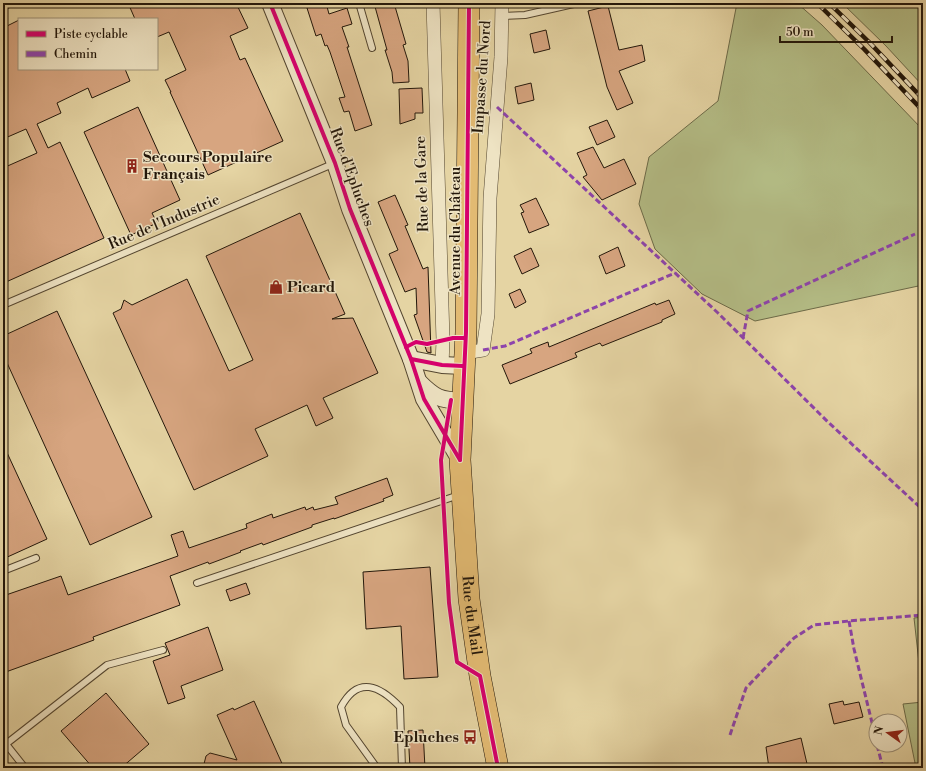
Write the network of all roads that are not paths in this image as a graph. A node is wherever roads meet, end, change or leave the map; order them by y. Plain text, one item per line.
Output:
1 (11, 3) edge
2 (270, 3) edge
3 (359, 3) edge
4 (433, 3) edge
5 (469, 3) edge
6 (502, 3) edge
7 (578, 3) edge
8 (3, 7) edge
9 (502, 16) junction
10 (372, 48) dead end
11 (335, 163) junction
12 (3, 304) edge
13 (412, 359) junction
14 (464, 359) junction
15 (442, 365) junction
16 (419, 382) junction
17 (462, 401) junction
18 (460, 460) junction
19 (462, 495) junction
20 (36, 558) dead end
21 (3, 571) edge
22 (197, 583) dead end
23 (162, 650) dead end
24 (25, 768) edge
25 (377, 768) edge
26 (402, 768) edge
27 (498, 768) edge

1 - 8 lane
2 - 11 street, Rue d'Epluches
3 - 10 lane
4 - 15 street, Rue de la Gare
5 - 14 main road, Avenue du Château
6 - 9 street, Impasse du Nord
7 - 9 lane
9 - 14 street, Impasse du Nord
11 - 12 lane, Rue de l'Industrie
11 - 13 street, Rue d'Epluches
13 - 15 street
13 - 16 street, Rue d'Epluches
14 - 15 street
14 - 17 main road, Avenue du Château
16 - 17 street
16 - 18 street, Rue d'Epluches
17 - 18 main road, Avenue du Château
18 - 19 main road, Rue du Mail
19 - 22 lane
19 - 27 main road, Rue du Mail
20 - 21 lane
23 - 24 lane
25 - 26 lane

